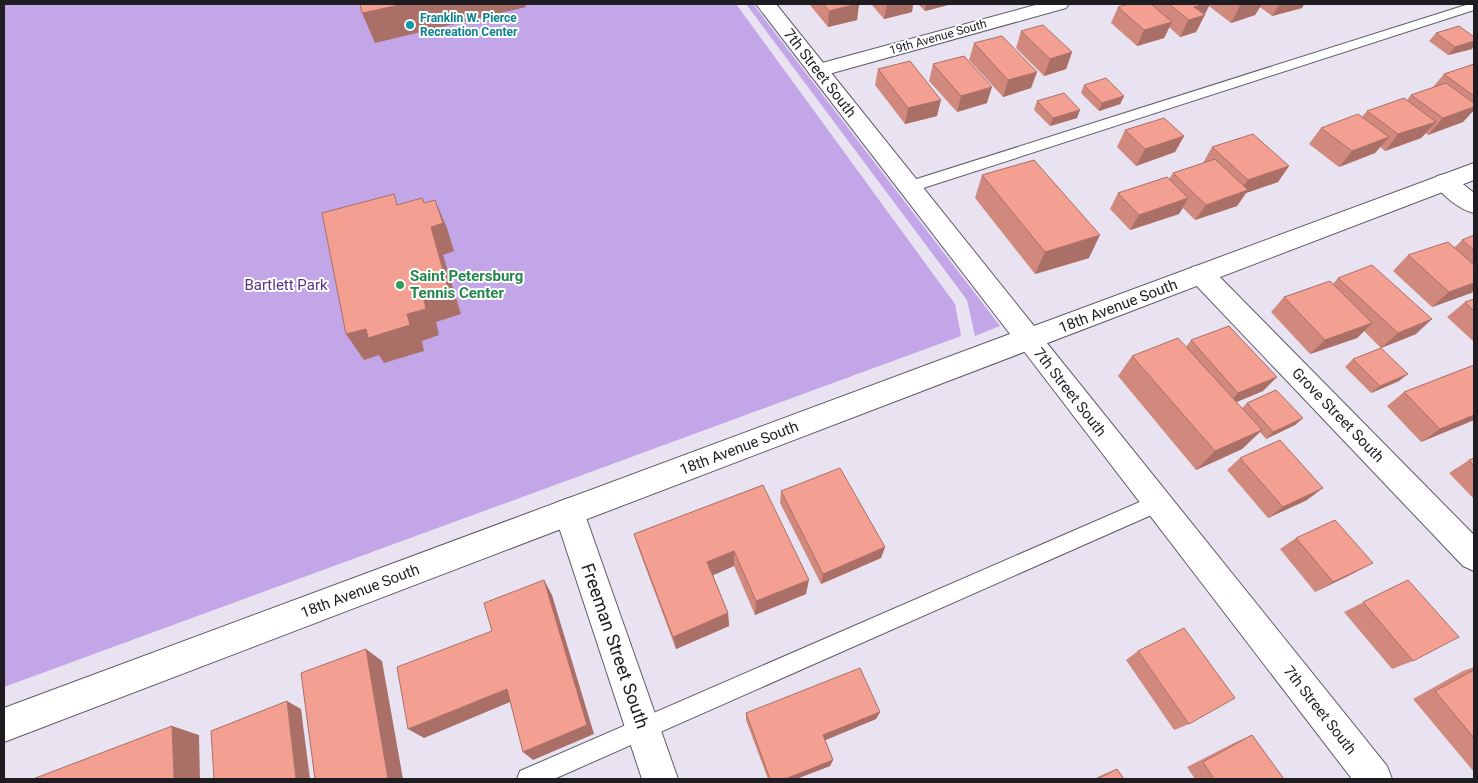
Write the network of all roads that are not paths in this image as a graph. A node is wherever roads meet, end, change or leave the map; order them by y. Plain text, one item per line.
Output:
1 (766, 4) edge
2 (1059, 4) edge
3 (1474, 6) edge
4 (818, 71) junction
5 (1474, 171) edge
6 (1444, 182) junction
7 (909, 187) junction
8 (1474, 205) edge
9 (1201, 274) junction
10 (1029, 339) junction
11 (1158, 503) junction
12 (569, 512) junction
13 (1474, 556) edge
14 (4, 725) edge
15 (643, 728) junction
16 (528, 779) edge
17 (660, 779) edge
18 (1374, 779) edge

1 - 4 street, 7th Street South
2 - 4 street, 19th Avenue South
3 - 7 lane
4 - 7 street, 7th Street South
5 - 6 street, 18th Avenue South
6 - 8 street
6 - 9 street, 18th Avenue South
7 - 10 street, 7th Street South
9 - 10 street, 18th Avenue South
9 - 13 street, Grove Street South
10 - 11 street, 7th Street South
10 - 12 street, 18th Avenue South
11 - 15 lane
11 - 18 street, 7th Street South
12 - 14 street, 18th Avenue South
12 - 15 street, Freeman Street South
15 - 16 lane
15 - 17 street, Freeman Street South

